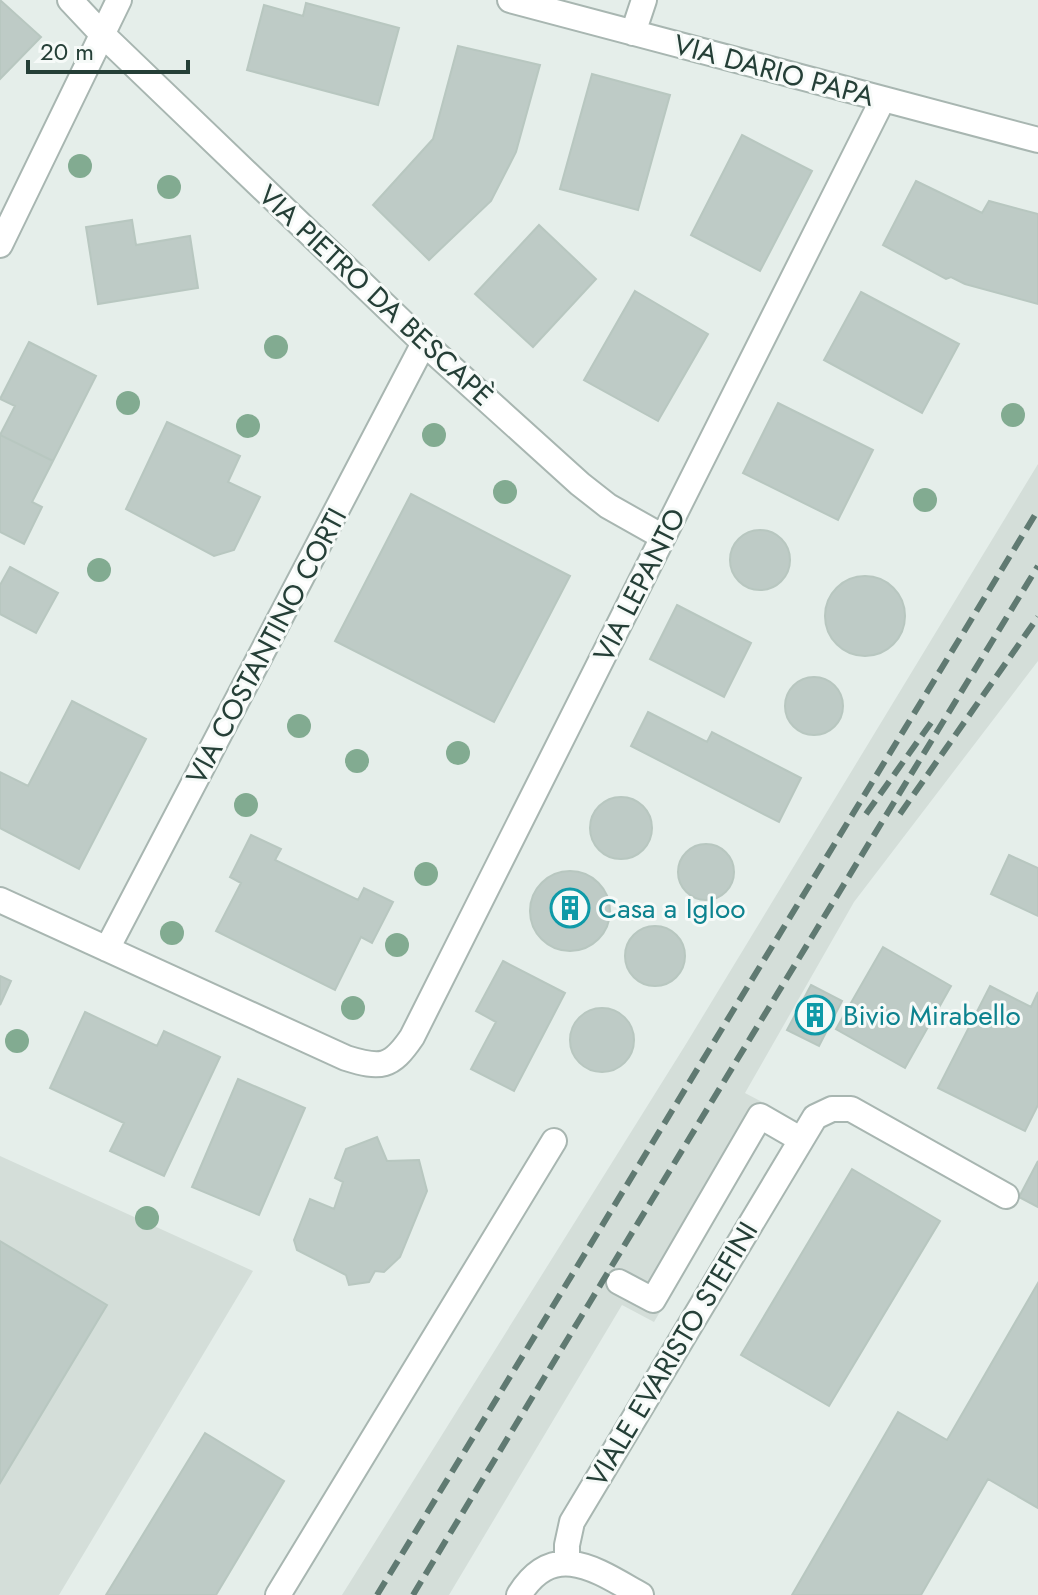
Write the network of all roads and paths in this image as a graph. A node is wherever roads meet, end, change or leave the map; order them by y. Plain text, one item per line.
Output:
1 (70, 0) edge
2 (119, 0) edge
3 (510, 0) edge
4 (644, 0) edge
5 (633, 33) junction
6 (102, 34) junction
7 (883, 99) junction
8 (1038, 140) edge
9 (0, 245) edge
10 (424, 343) junction
11 (663, 537) junction
12 (0, 900) edge
13 (107, 949) junction
14 (800, 1139) junction
15 (554, 1141) dead end
16 (1006, 1196) dead end
17 (619, 1282) dead end
18 (567, 1562) junction
19 (278, 1595) edge
20 (519, 1595) edge
21 (641, 1595) edge

1 - 6 street
2 - 6 street
3 - 5 street, VIA DARIO PAPA
4 - 5 street
5 - 7 street, VIA DARIO PAPA
6 - 9 street
6 - 10 street, VIA PIETRO DA BESCAPÈ
7 - 8 street, VIA DARIO PAPA
7 - 11 street, VIA LEPANTO
10 - 11 street, VIA PIETRO DA BESCAPÈ
10 - 13 street, VIA COSTANTINO CORTI
11 - 13 street, VIA LEPANTO
12 - 13 street
14 - 16 street, VIALE EVARISTO STEFINI
14 - 17 street
14 - 18 street, VIALE EVARISTO STEFINI
15 - 19 street
18 - 20 street
18 - 21 street

